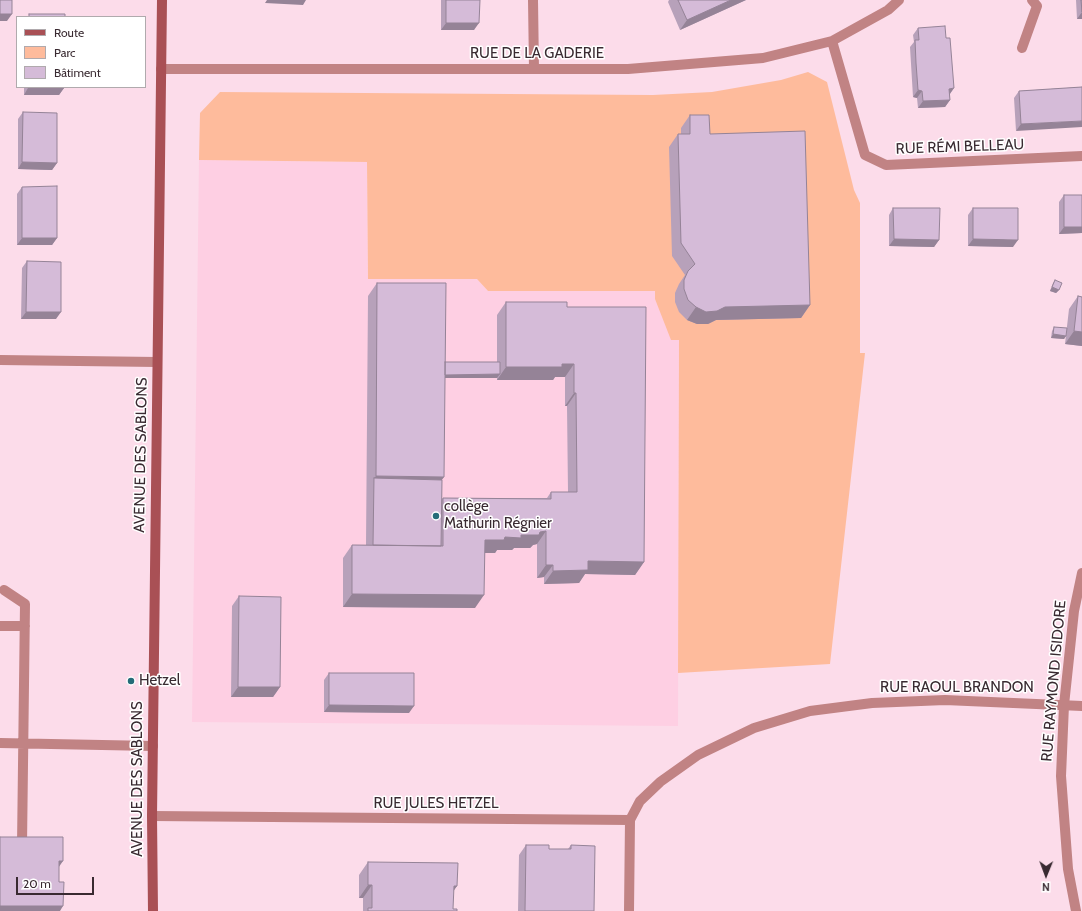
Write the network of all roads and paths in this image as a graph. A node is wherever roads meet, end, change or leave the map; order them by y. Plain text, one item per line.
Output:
1 (162, 0) edge
2 (534, 0) edge
3 (899, 0) edge
4 (1032, 0) edge
5 (832, 41) junction
6 (1022, 48) dead end
7 (161, 68) junction
8 (534, 69) junction
9 (1082, 156) edge
10 (0, 360) edge
11 (157, 362) junction
12 (1082, 573) edge
13 (4, 590) dead end
14 (0, 626) edge
15 (25, 626) junction
16 (1064, 705) junction
17 (1082, 706) edge
18 (0, 743) edge
19 (24, 743) junction
20 (152, 746) junction
21 (152, 816) junction
22 (630, 820) junction
23 (22, 845) edge
24 (153, 911) edge
25 (629, 911) edge
26 (1076, 911) edge

1 - 7 street, AVENUE DES SABLONS
2 - 8 street
3 - 5 street, RUE DE LA GADERIE
4 - 6 street
5 - 8 street, RUE DE LA GADERIE
5 - 9 street, RUE RÉMI BELLEAU
7 - 8 street, RUE DE LA GADERIE
7 - 11 street, AVENUE DES SABLONS
10 - 11 street
11 - 20 street, AVENUE DES SABLONS
12 - 16 street, RUE RAYMOND ISIDORE
13 - 15 street
14 - 15 street
15 - 19 street
16 - 17 street, RUE RAOUL BRANDON
16 - 22 street, RUE RAOUL BRANDON
16 - 26 street, RUE RAYMOND ISIDORE
18 - 19 street
19 - 20 street
19 - 23 street
20 - 21 street, AVENUE DES SABLONS
21 - 22 street, RUE JULES HETZEL
21 - 24 street, AVENUE DES SABLONS
22 - 25 street

